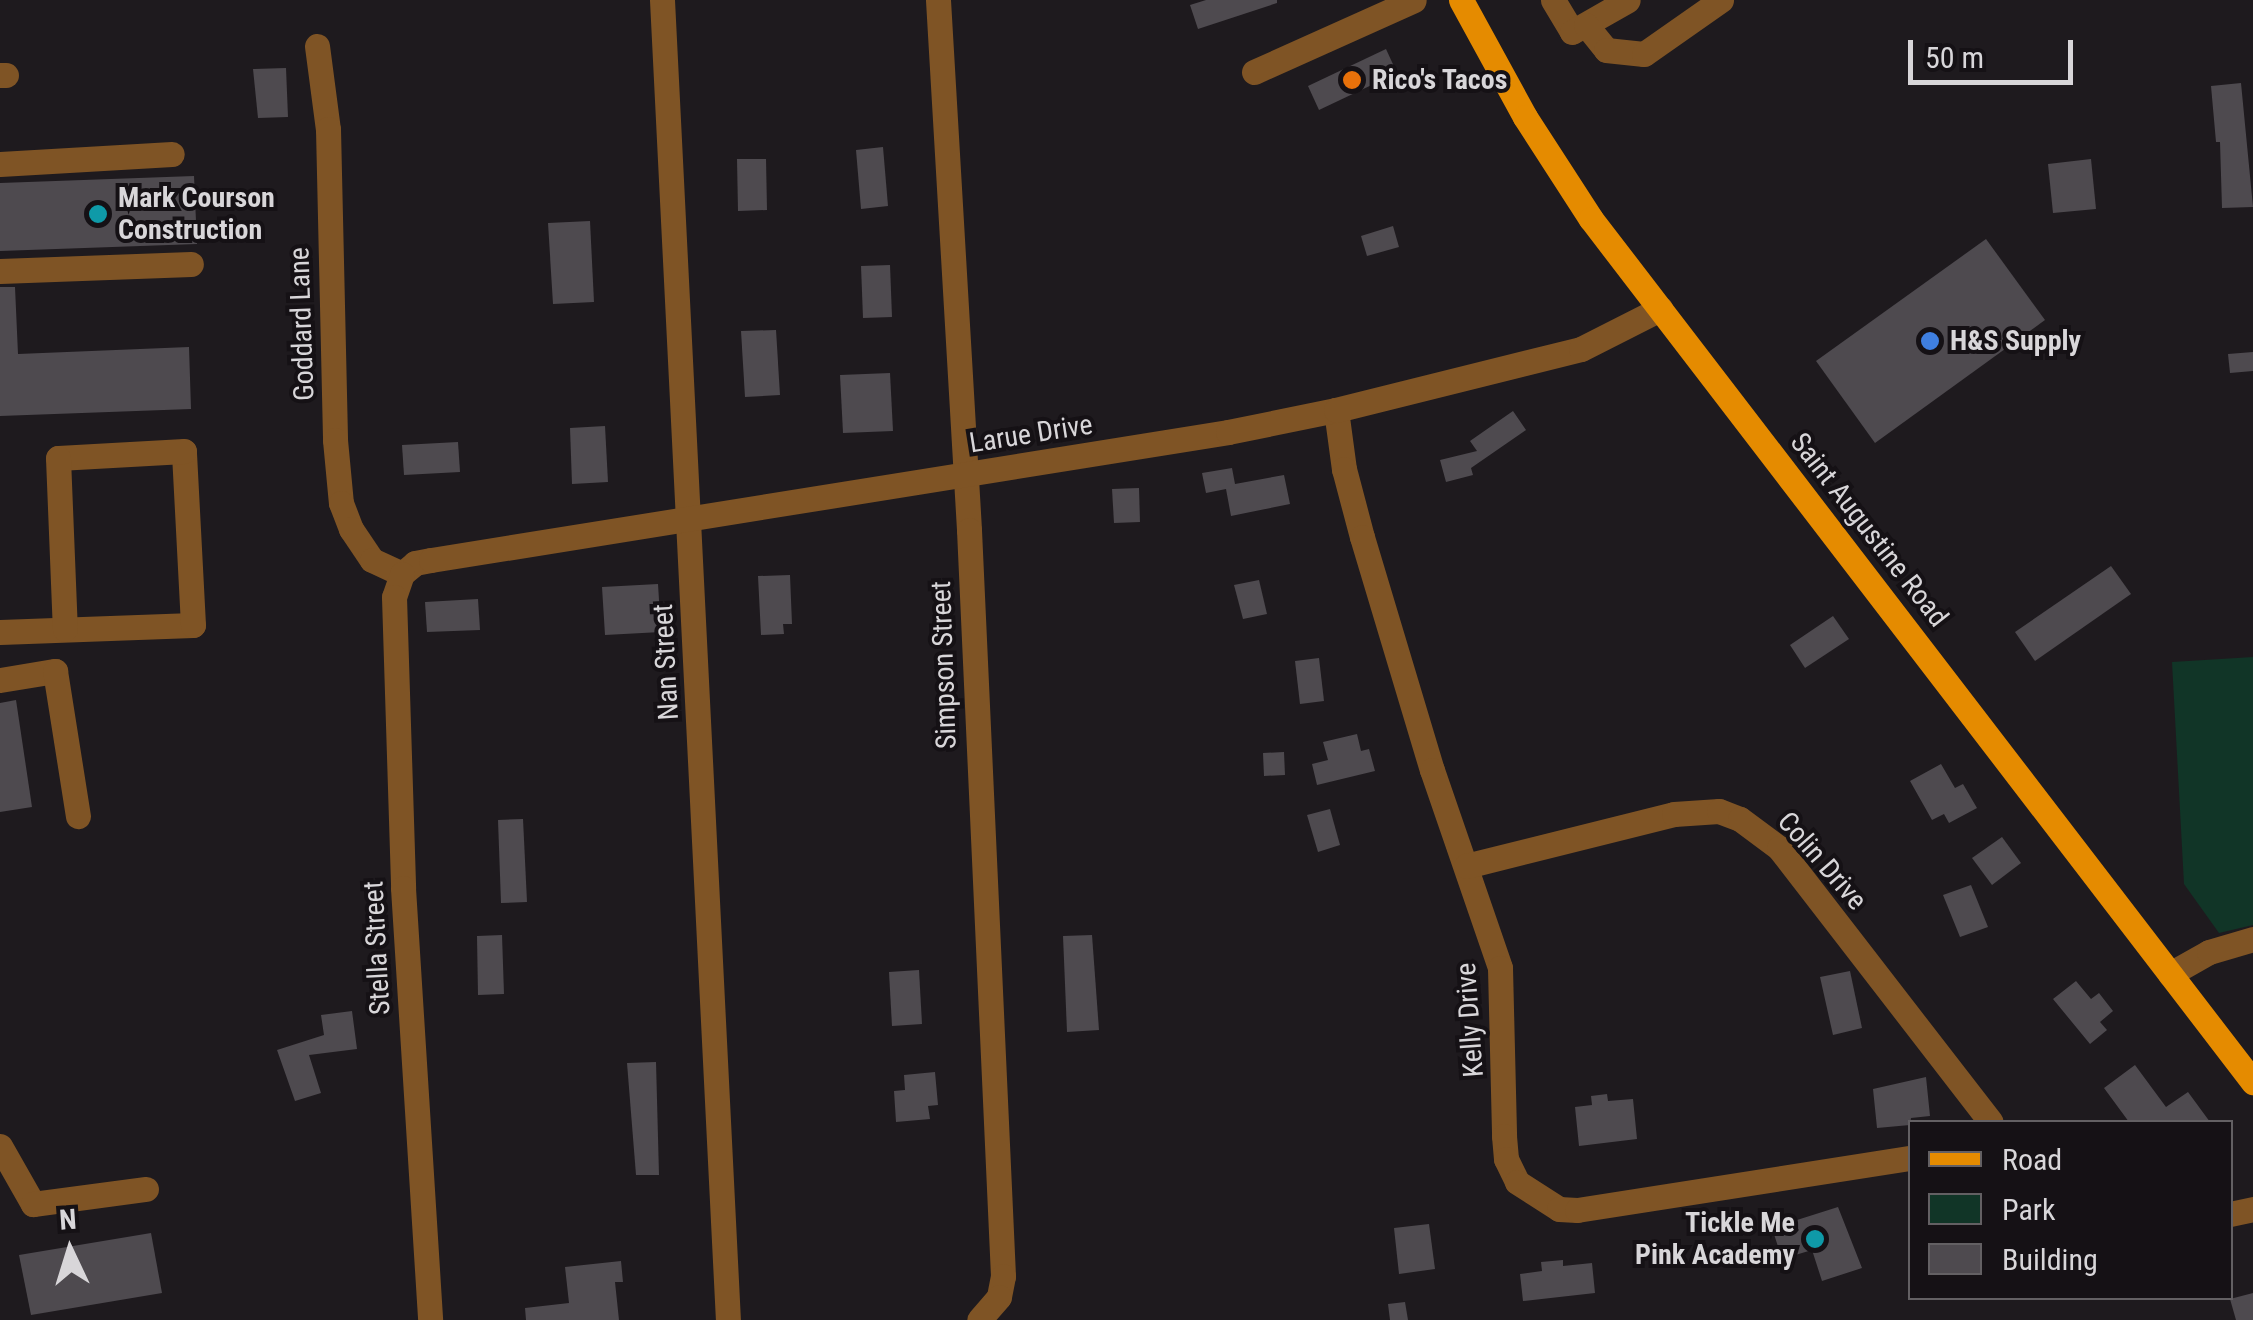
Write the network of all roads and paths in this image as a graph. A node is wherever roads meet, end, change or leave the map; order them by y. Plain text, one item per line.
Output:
1 (662, 0) edge
2 (938, 0) edge
3 (1414, 0) edge
4 (1461, 0) edge
5 (1553, 0) edge
6 (1628, 0) edge
7 (1721, 0) edge
8 (1586, 24) junction
9 (317, 46) dead end
10 (1254, 72) dead end
11 (172, 154) dead end
12 (0, 164) edge
13 (191, 264) dead end
14 (0, 271) edge
15 (1660, 309) junction
16 (1336, 410) junction
17 (966, 475) junction
18 (688, 520) junction
19 (402, 574) junction
20 (65, 630) junction
21 (0, 632) edge
22 (0, 680) edge
23 (78, 816) dead end
24 (1466, 866) junction
25 (2253, 939) edge
26 (2170, 974) junction
27 (2253, 1082) edge
28 (1989, 1120) edge
29 (0, 1146) edge
30 (1908, 1158) edge
31 (146, 1189) dead end
32 (430, 1320) edge
33 (728, 1320) edge
34 (979, 1320) edge

1 - 18 street, Nan Street
2 - 17 street, Simpson Street
3 - 10 street
4 - 15 main road, Saint Augustine Road
5 - 8 street
6 - 8 street
7 - 8 street
9 - 19 street, Goddard Lane
11 - 12 street
13 - 14 street
15 - 16 street, Larue Drive
15 - 26 main road, Saint Augustine Road
16 - 17 street, Larue Drive
16 - 24 street, Kelly Drive
17 - 18 street, Larue Drive
17 - 34 street, Simpson Street
18 - 19 street, Larue Drive
18 - 33 street, Nan Street
19 - 32 street, Stella Street
20 - 20 street
20 - 21 street
22 - 23 street
24 - 28 street, Colin Drive
24 - 30 street, Kelly Drive
25 - 26 street
26 - 27 main road, Saint Augustine Road
29 - 31 street

